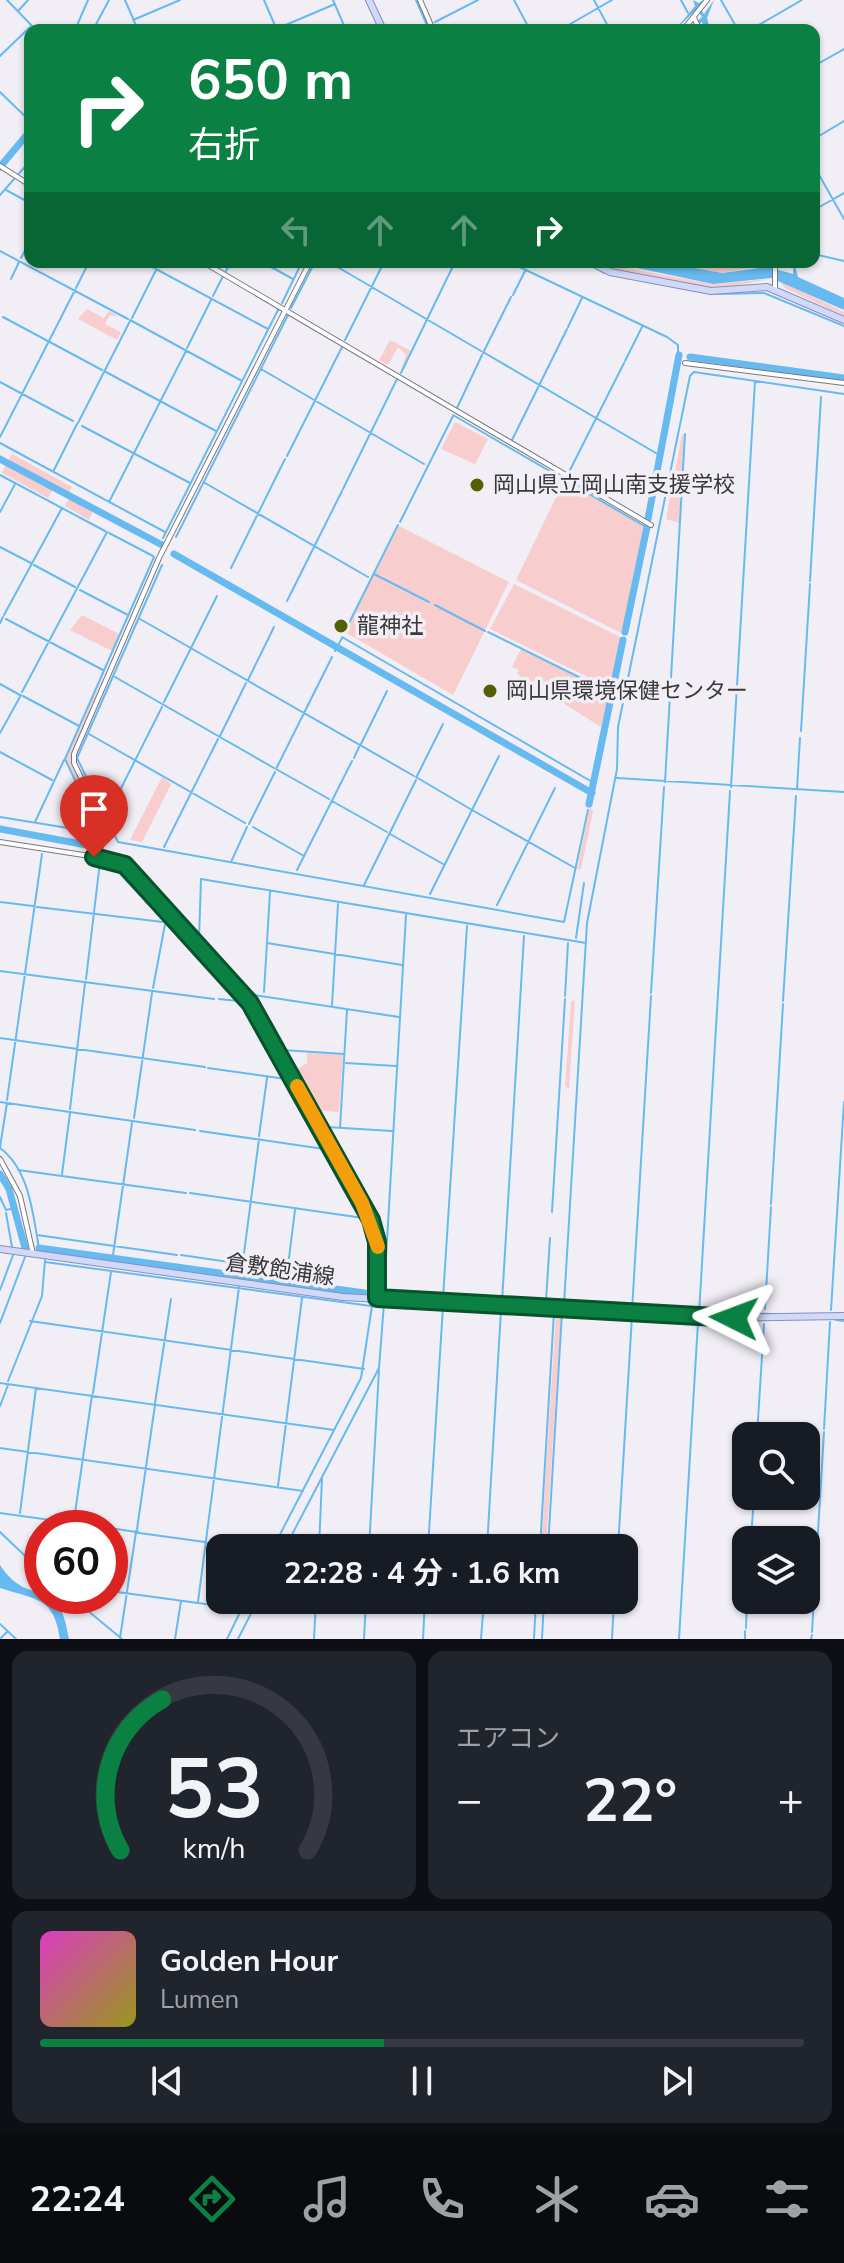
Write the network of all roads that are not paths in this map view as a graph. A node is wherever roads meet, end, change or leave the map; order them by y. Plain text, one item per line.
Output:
1 (369, 0) edge
2 (420, 0) edge
3 (707, 0) edge
4 (697, 23) edge
5 (380, 24) edge
6 (430, 24) edge
7 (1, 167) edge
8 (24, 182) edge
9 (214, 268) edge
10 (307, 268) edge
11 (602, 268) edge
12 (775, 268) edge
13 (775, 286) junction
14 (287, 308) junction
15 (844, 320) edge
16 (685, 363) dead end
17 (844, 383) edge
18 (651, 525) dead end
19 (0, 842) edge
20 (101, 858) junction
21 (0, 1159) edge
22 (0, 1249) edge
23 (33, 1254) junction
24 (377, 1295) junction
25 (844, 1316) edge

1 - 5 main road
2 - 6 street
3 - 4 street
7 - 8 street
9 - 14 street
10 - 14 street
11 - 13 main road
12 - 13 street
13 - 15 main road
14 - 18 street
14 - 20 street
16 - 17 street
19 - 20 street
20 - 24 street
21 - 23 street
22 - 23 main road, 倉敷飽浦線
23 - 24 main road, 倉敷飽浦線
24 - 25 main road, 倉敷飽浦線

